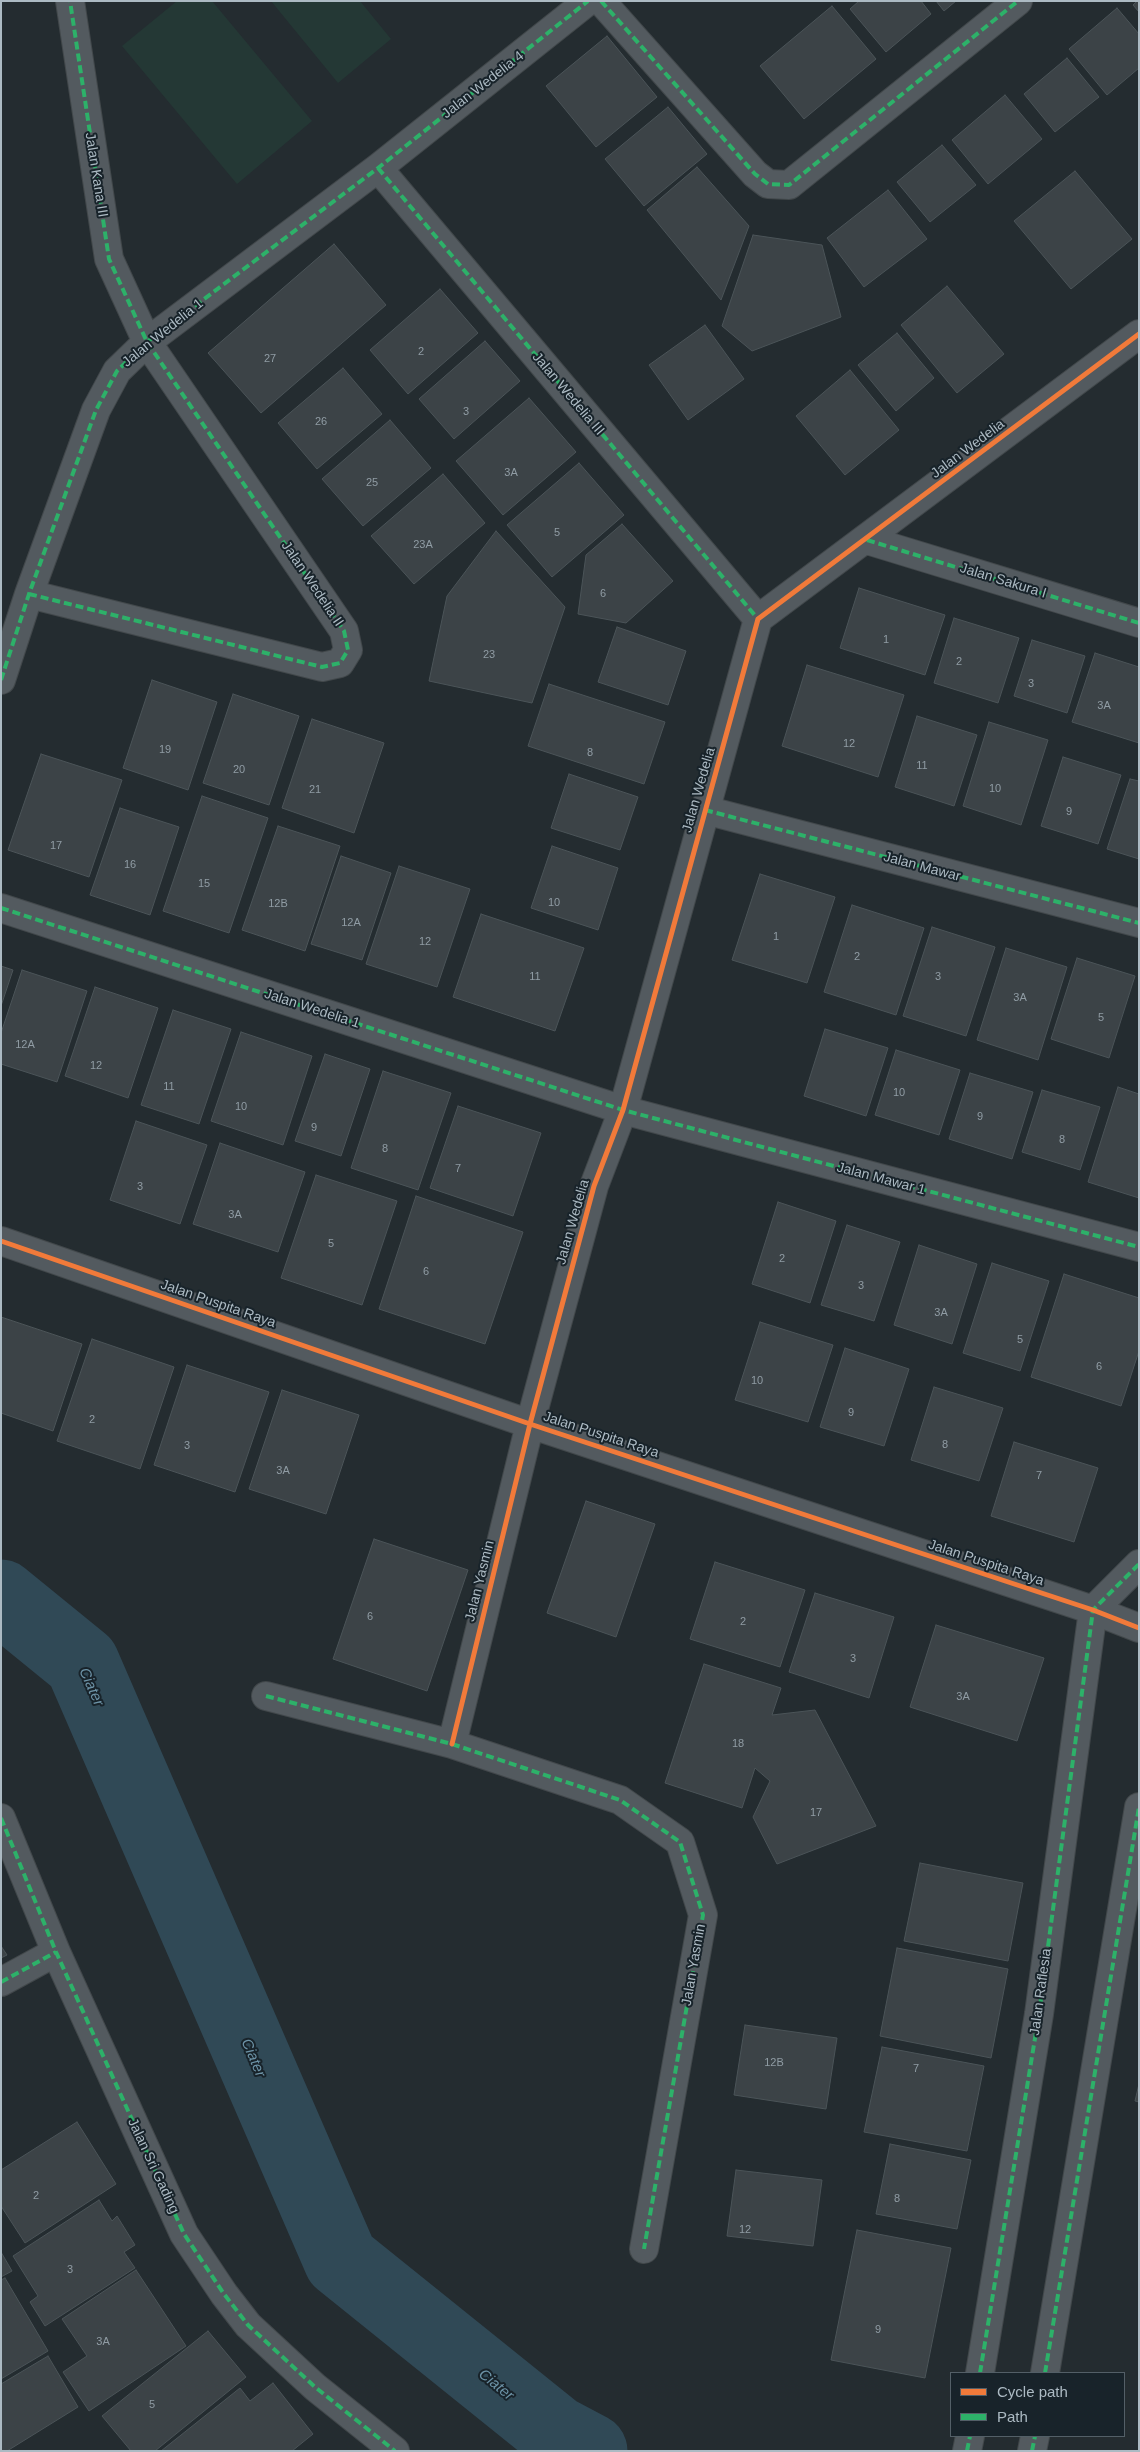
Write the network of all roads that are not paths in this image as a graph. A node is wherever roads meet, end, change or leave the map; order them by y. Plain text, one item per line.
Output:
1 (70, 1) edge
2 (588, 1) edge
3 (601, 1) edge
4 (1018, 1) edge
5 (378, 168) junction
6 (1139, 334) edge
7 (147, 342) junction
8 (867, 540) junction
9 (29, 594) junction
10 (758, 619) junction
11 (1139, 623) edge
12 (1, 680) edge
13 (704, 810) junction
14 (1, 908) edge
15 (1139, 924) edge
16 (623, 1110) junction
17 (1, 1241) edge
18 (1139, 1247) edge
19 (530, 1424) junction
20 (1139, 1564) edge
21 (1094, 1610) junction
22 (1139, 1628) edge
23 (266, 1696) dead end
24 (452, 1744) junction
25 (1139, 1807) edge
26 (1, 1818) edge
27 (56, 1952) junction
28 (1, 1982) edge
29 (644, 2249) dead end
30 (980, 2372) edge
31 (1045, 2372) edge
32 (970, 2437) edge
33 (1035, 2437) edge
34 (395, 2451) edge
35 (967, 2451) edge
36 (1032, 2451) edge

1 - 7 street, Jalan Kana III
2 - 5 street, Jalan Wedelia 4
3 - 4 street
5 - 7 street, Jalan Wedelia 1
5 - 10 street, Jalan Wedelia III
6 - 8 street, Jalan Wedelia
7 - 9 street, Jalan Wedelia 1
7 - 9 street, Jalan Wedelia II
8 - 10 street, Jalan Wedelia
8 - 11 street, Jalan Sakura I
9 - 12 street, Jalan Wedelia 1
10 - 13 street, Jalan Wedelia
13 - 15 street, Jalan Mawar
13 - 16 street, Jalan Wedelia
14 - 16 street, Jalan Wedelia 1
16 - 18 street, Jalan Mawar 1
16 - 19 street, Jalan Wedelia
17 - 19 street, Jalan Puspita Raya
19 - 21 street, Jalan Puspita Raya
19 - 24 street, Jalan Yasmin
20 - 21 street
21 - 22 street, Jalan Puspita Raya
21 - 30 street, Jalan Raflesia
23 - 24 street, Jalan Yasmin
24 - 29 street, Jalan Yasmin
25 - 31 street
26 - 27 street, Jalan Sri Gading
27 - 28 street
27 - 34 street, Jalan Sri Gading
32 - 35 street
33 - 36 street

